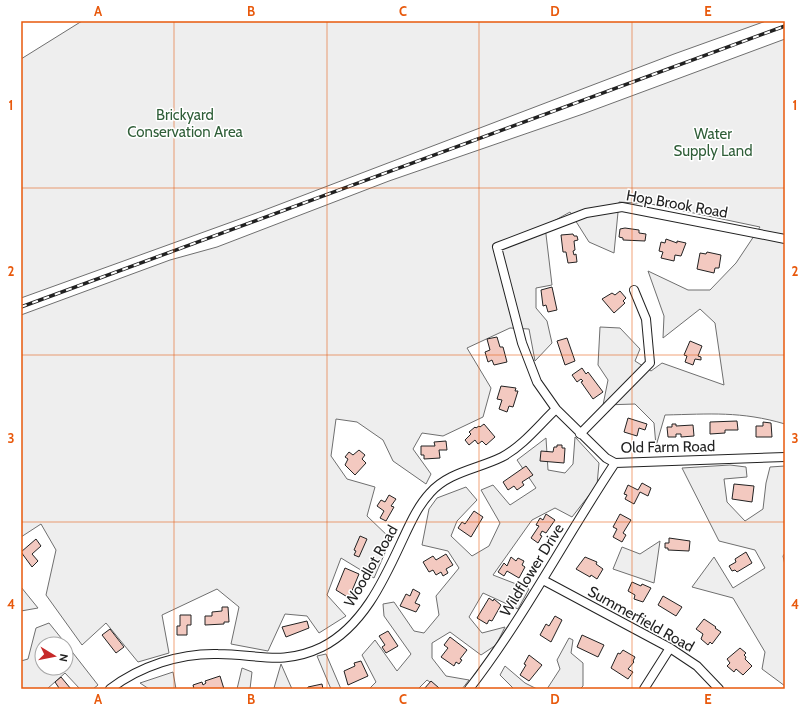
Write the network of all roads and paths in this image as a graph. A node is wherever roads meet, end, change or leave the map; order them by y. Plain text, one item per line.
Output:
1 (785, 239) edge
2 (497, 247) joint
3 (634, 290) dead end
4 (556, 409) junction
5 (580, 434) junction
6 (785, 457) edge
7 (615, 463) junction
8 (543, 580) junction
9 (670, 648) junction
10 (110, 689) edge
11 (469, 689) edge
12 (644, 689) edge
13 (719, 689) edge

1 - 2 street, Hop Brook Road
2 - 4 street, Old Farm Road
3 - 5 street
4 - 5 street, Old Farm Road
4 - 10 street, Woodlot Road
5 - 7 street, Old Farm Road
6 - 7 street, Old Farm Road
7 - 8 street, Wildflower Drive
8 - 9 street, Summerfield Road
8 - 11 street, Wildflower Drive
9 - 12 street
9 - 13 street, Summerfield Road

